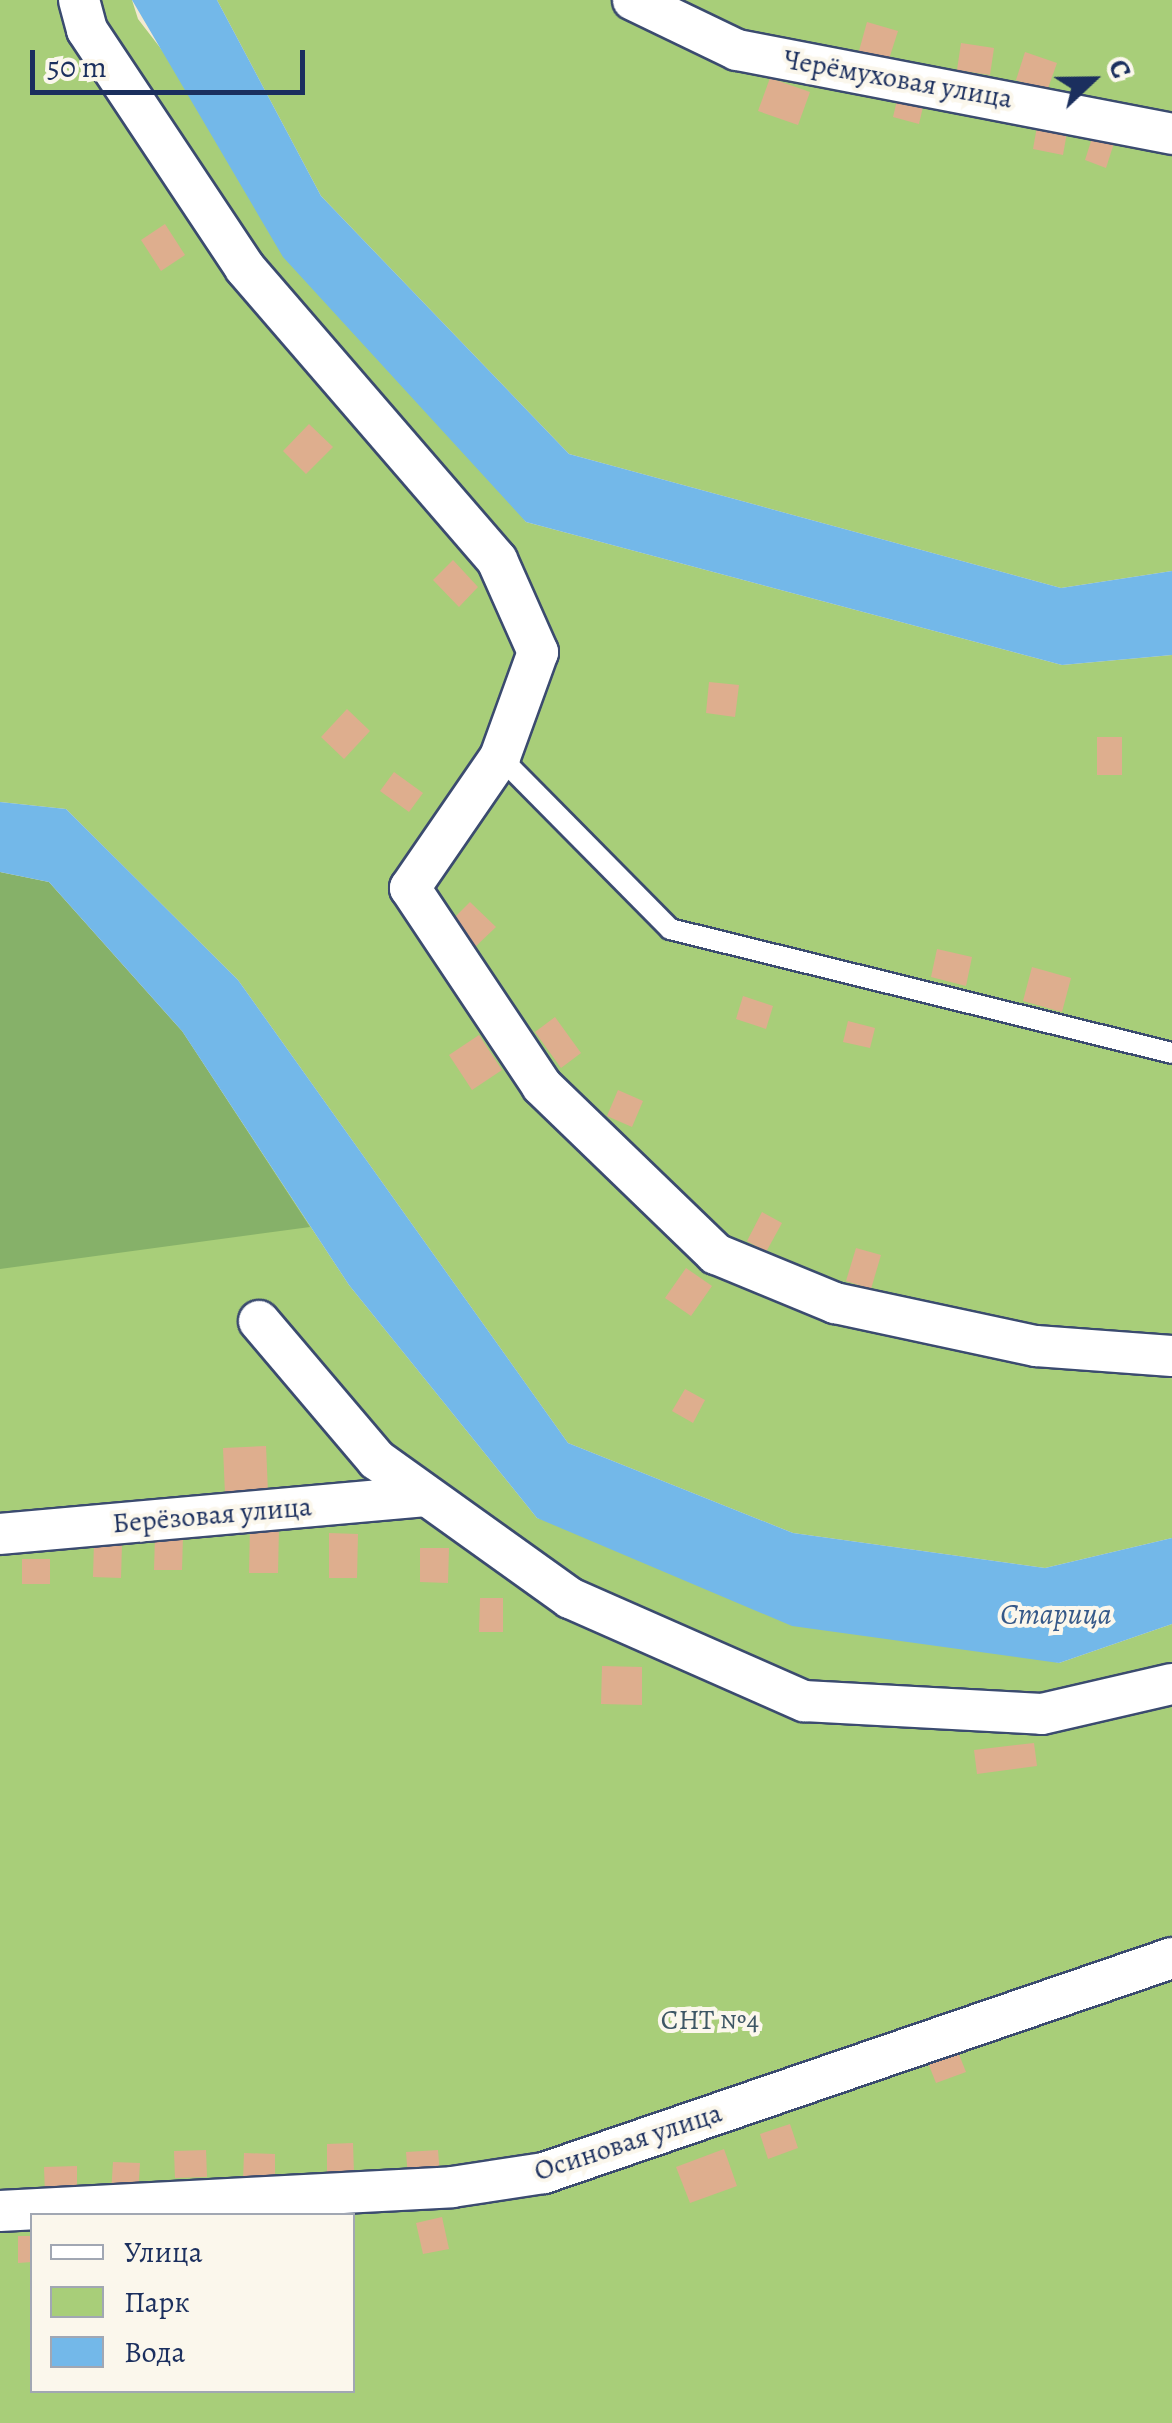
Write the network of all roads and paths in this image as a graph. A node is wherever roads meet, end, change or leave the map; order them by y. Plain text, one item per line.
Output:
1 (79, 0) edge
2 (633, 0) edge
3 (1172, 134) edge
4 (500, 757) junction
5 (1172, 1053) edge
6 (259, 1321) dead end
7 (1172, 1356) edge
8 (425, 1496) junction
9 (0, 1534) edge
10 (1172, 1684) edge
11 (1172, 1958) edge
12 (0, 2211) edge

1 - 4 street
2 - 3 street, Черёмуховая улица
4 - 5 lane
4 - 7 street
6 - 8 street
8 - 9 street, Берёзовая улица
8 - 10 street
11 - 12 street, Осиновая улица

